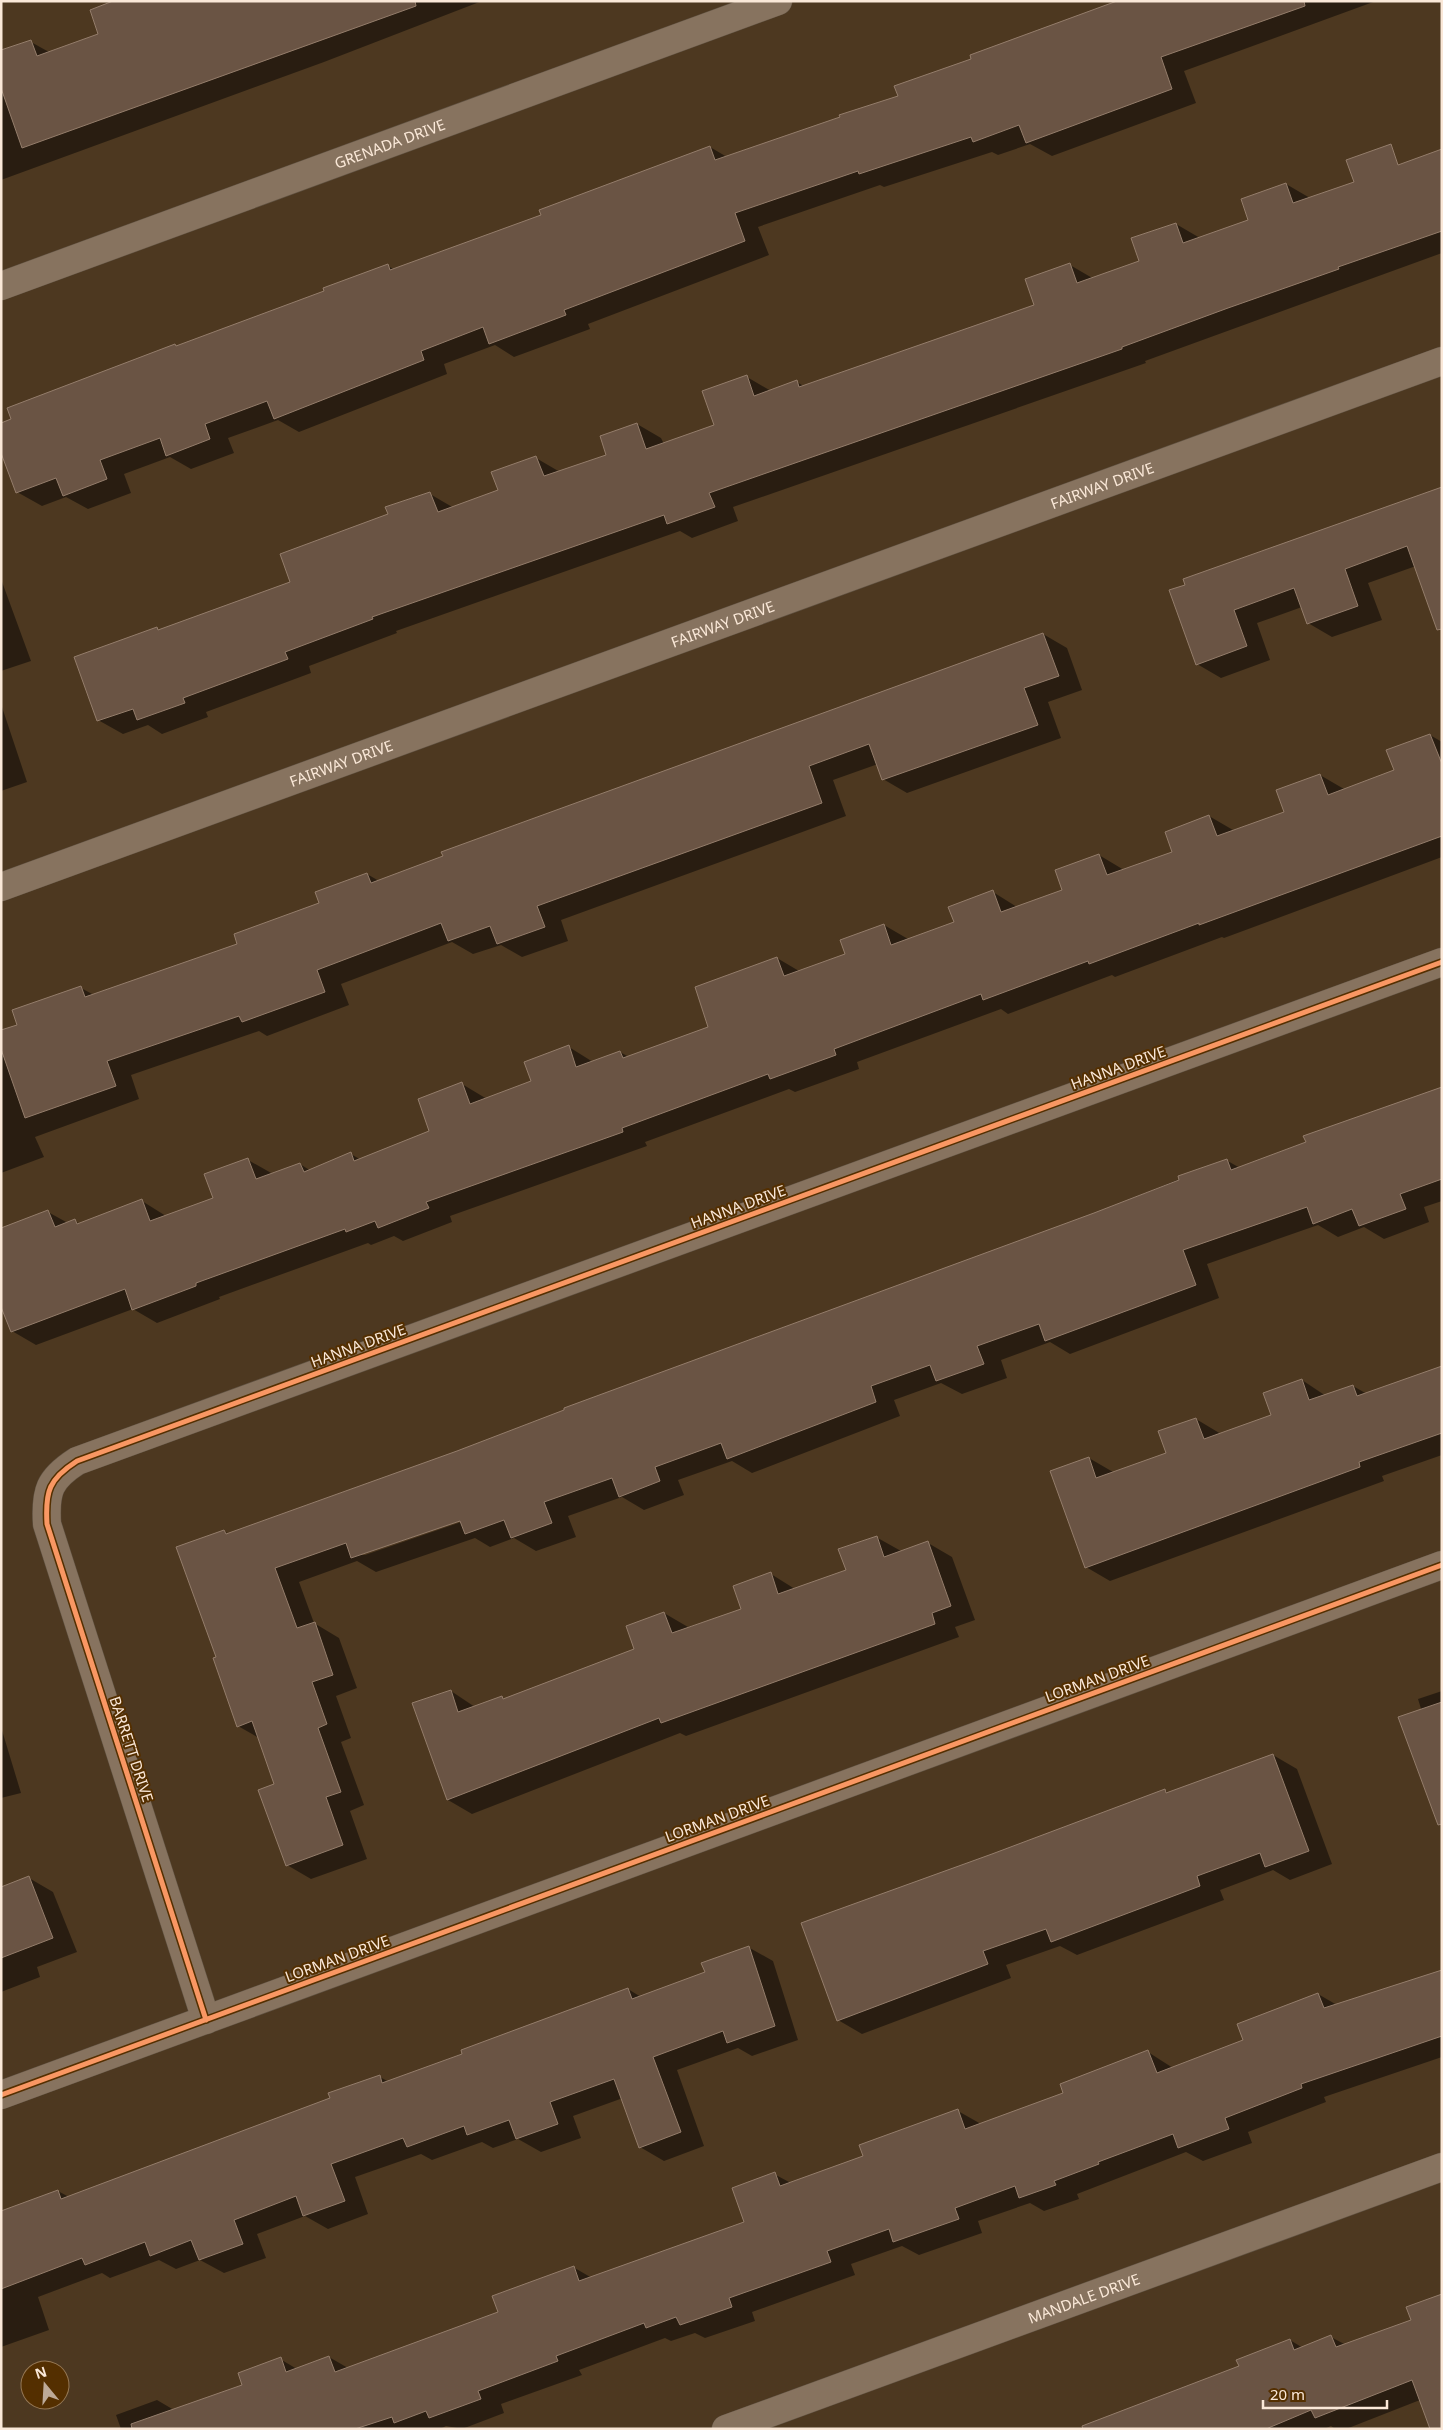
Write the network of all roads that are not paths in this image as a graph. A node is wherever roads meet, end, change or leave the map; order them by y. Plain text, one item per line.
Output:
1 (778, 1) edge
2 (1, 286) edge
3 (1442, 361) edge
4 (1, 887) edge
5 (1442, 962) edge
6 (50, 1485) joint
7 (1442, 1565) edge
8 (206, 2020) junction
9 (1, 2095) edge
10 (1442, 2167) edge
11 (726, 2429) edge

1 - 2 street, GRENADA DRIVE
3 - 4 street, FAIRWAY DRIVE
5 - 6 street, HANNA DRIVE
6 - 8 street, BARRETT DRIVE
7 - 8 street, LORMAN DRIVE
8 - 9 street, LORMAN DRIVE
10 - 11 street, MANDALE DRIVE

